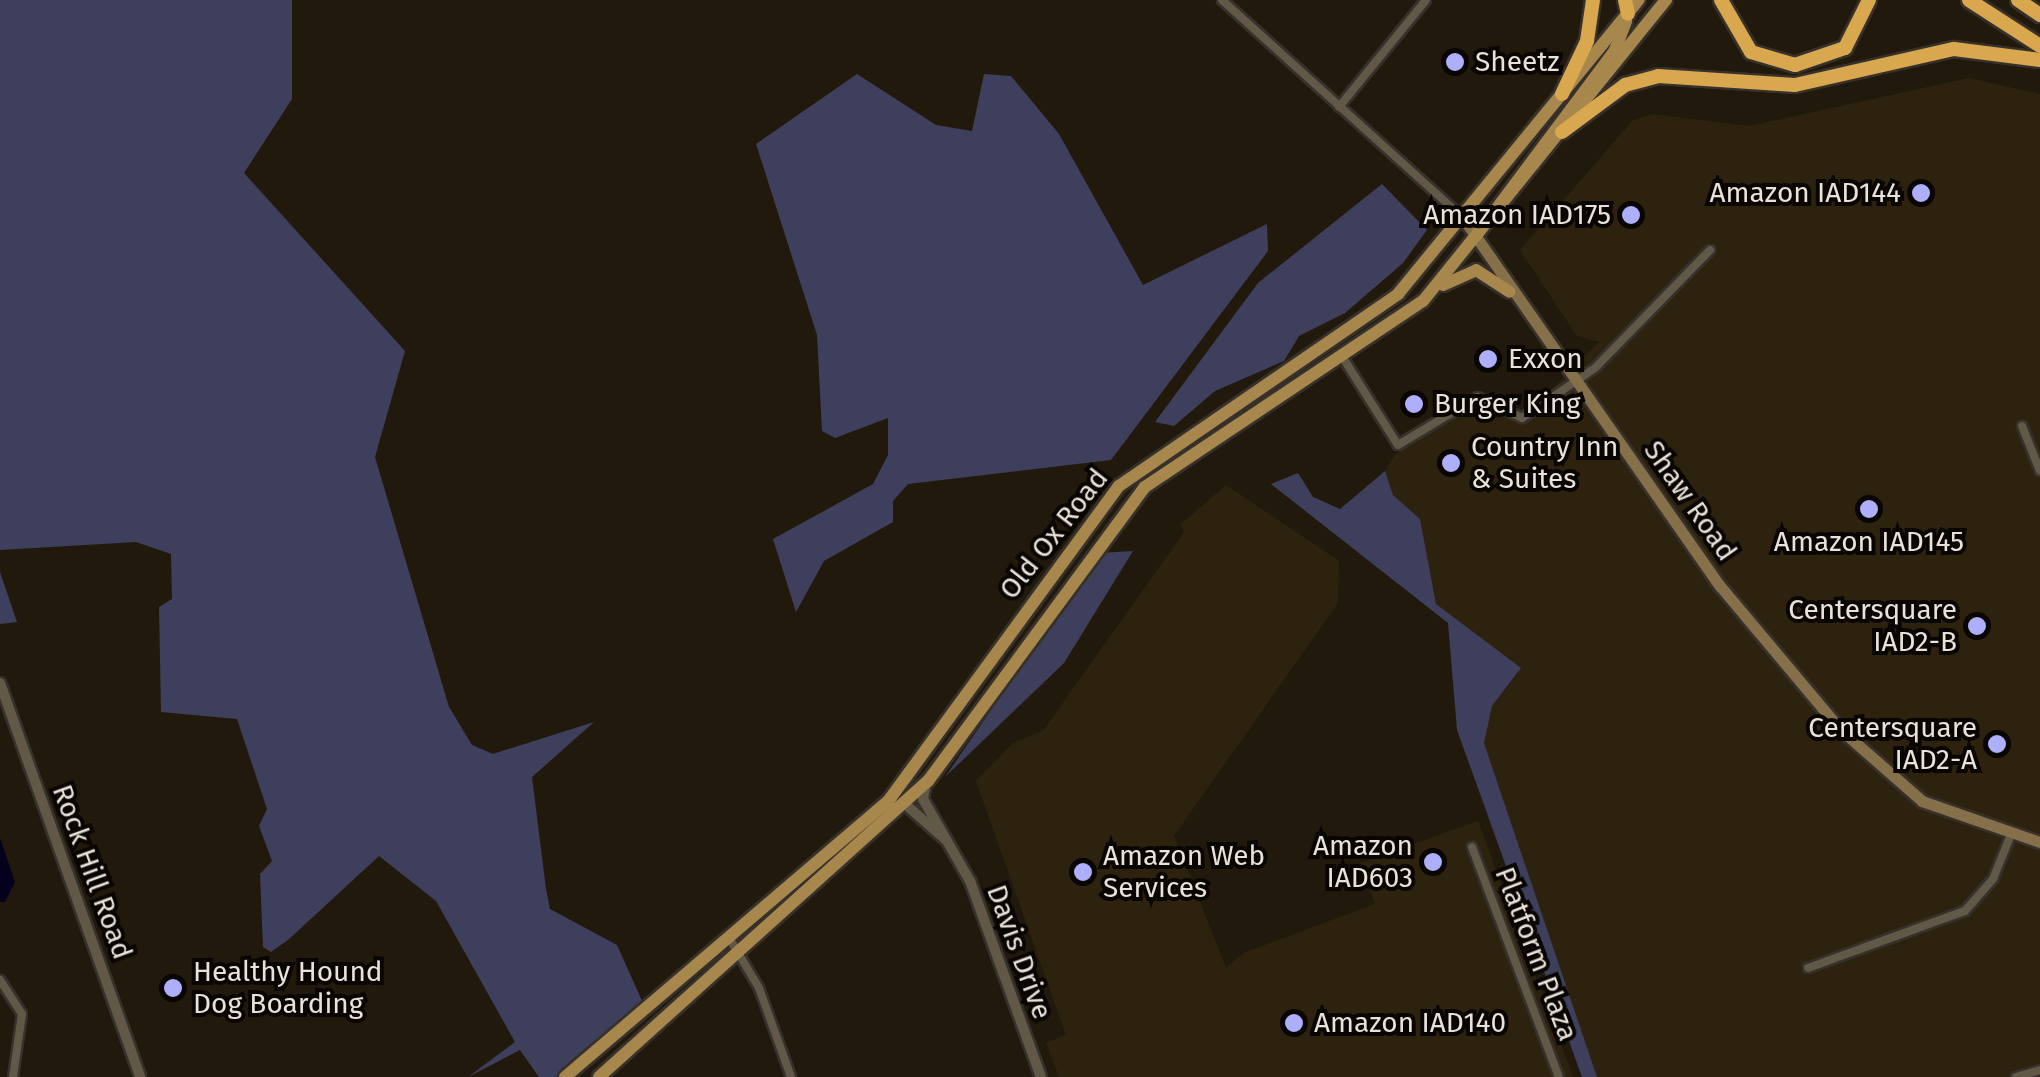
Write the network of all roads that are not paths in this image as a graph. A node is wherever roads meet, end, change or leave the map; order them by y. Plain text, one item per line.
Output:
1 (1222, 0) edge
2 (1426, 0) edge
3 (1593, 0) edge
4 (1640, 0) edge
5 (1666, 0) edge
6 (1720, 0) edge
7 (1869, 0) edge
8 (1969, 0) edge
9 (2018, 0) edge
10 (1627, 7) edge
11 (2040, 14) edge
12 (2040, 46) edge
13 (2040, 60) edge
14 (1562, 94) junction
15 (1339, 108) junction
16 (1562, 132) junction
17 (1463, 218) junction
18 (1476, 240) junction
19 (1710, 250) dead end
20 (1510, 292) junction
21 (1429, 295) junction
22 (1345, 361) junction
23 (1574, 383) junction
24 (2022, 426) dead end
25 (2040, 471) edge
26 (0, 683) edge
27 (909, 777) junction
28 (927, 782) junction
29 (905, 804) junction
30 (2010, 837) junction
31 (2040, 842) edge
32 (951, 844) junction
33 (1472, 847) dead end
34 (730, 941) junction
35 (742, 954) junction
36 (1808, 968) dead end
37 (0, 980) edge
38 (2040, 1070) edge
39 (12, 1077) edge
40 (140, 1077) edge
41 (566, 1077) edge
42 (599, 1077) edge
43 (791, 1077) edge
44 (1041, 1077) edge
45 (1559, 1077) edge
46 (2016, 1077) edge

1 - 15 street, Shaw Road
2 - 15 street
3 - 14 highway
4 - 10 main road, Old Ox Road
5 - 16 main road, Old Ox Road
6 - 7 highway
8 - 12 highway
9 - 11 highway
10 - 14 main road, Old Ox Road
10 - 18 main road
13 - 16 highway
14 - 17 main road, Old Ox Road
15 - 17 street, Shaw Road
16 - 18 main road, Old Ox Road
17 - 18 main road, Shaw Road
17 - 27 main road, Old Ox Road
18 - 20 main road, Shaw Road
18 - 21 main road, Old Ox Road
19 - 23 street
20 - 21 main road
20 - 23 main road, Shaw Road
21 - 22 main road, Old Ox Road
22 - 23 street
22 - 28 main road, Old Ox Road
23 - 30 main road, Shaw Road
24 - 25 street
26 - 40 street, Rock Hill Road
27 - 29 main road
27 - 34 main road, Old Ox Road
28 - 29 main road, Old Ox Road
28 - 32 street, Davis Drive
29 - 32 street, Davis Drive
29 - 35 main road, Old Ox Road
30 - 31 main road, Shaw Road
30 - 36 street
32 - 44 street, Davis Drive
33 - 45 street, Platform Plaza
34 - 35 street
34 - 41 main road, Old Ox Road
35 - 42 main road, Old Ox Road
35 - 43 street
37 - 39 street
38 - 46 street

